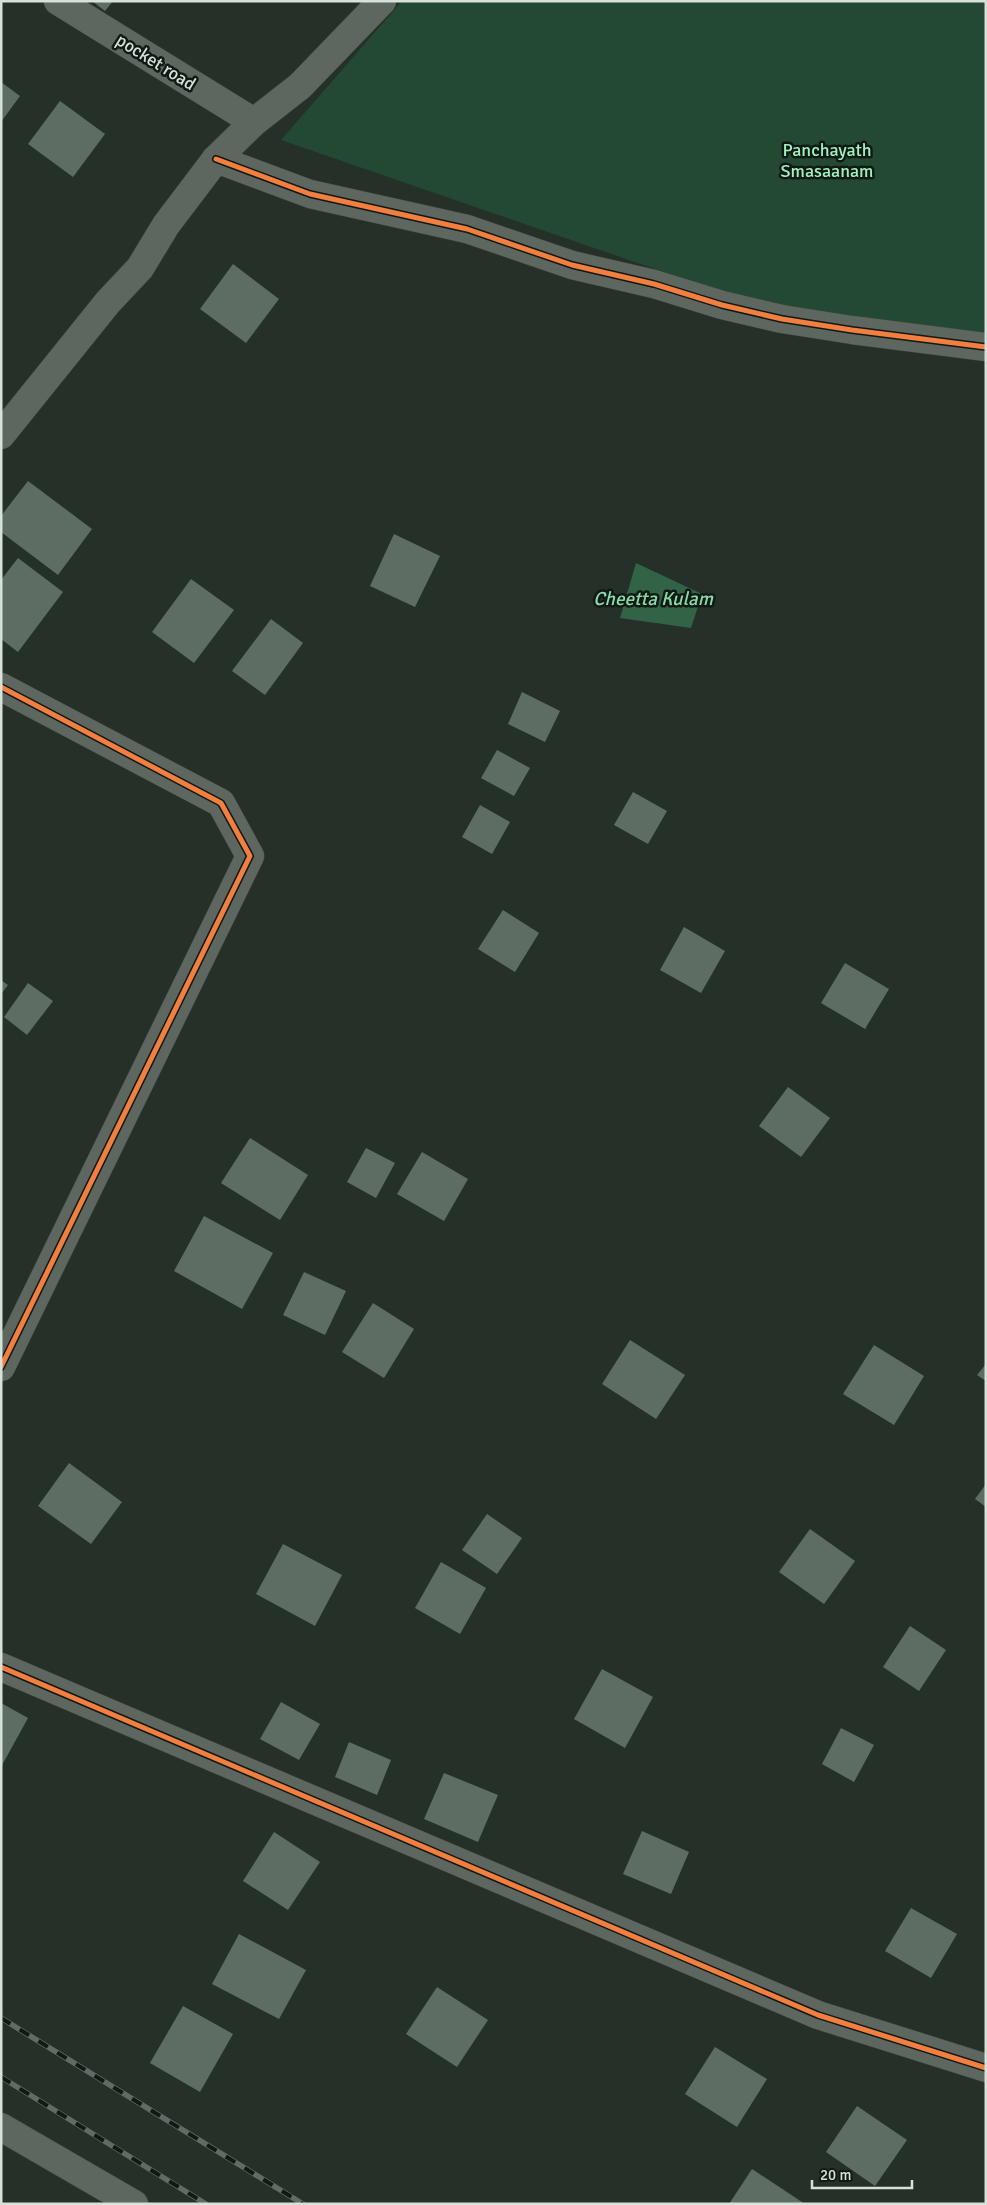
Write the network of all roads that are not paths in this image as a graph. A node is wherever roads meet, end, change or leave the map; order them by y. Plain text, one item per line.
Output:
1 (58, 1) edge
2 (382, 1) edge
3 (254, 122) junction
4 (216, 159) junction
5 (986, 346) edge
6 (1, 435) edge
7 (1, 687) edge
8 (1, 1367) edge
9 (1, 1667) edge
10 (986, 2068) edge
11 (1, 2127) edge
12 (134, 2204) edge

1 - 3 street, pocket road
2 - 3 street
3 - 4 street
4 - 5 street
4 - 6 street
7 - 8 street
9 - 10 street
11 - 12 street

